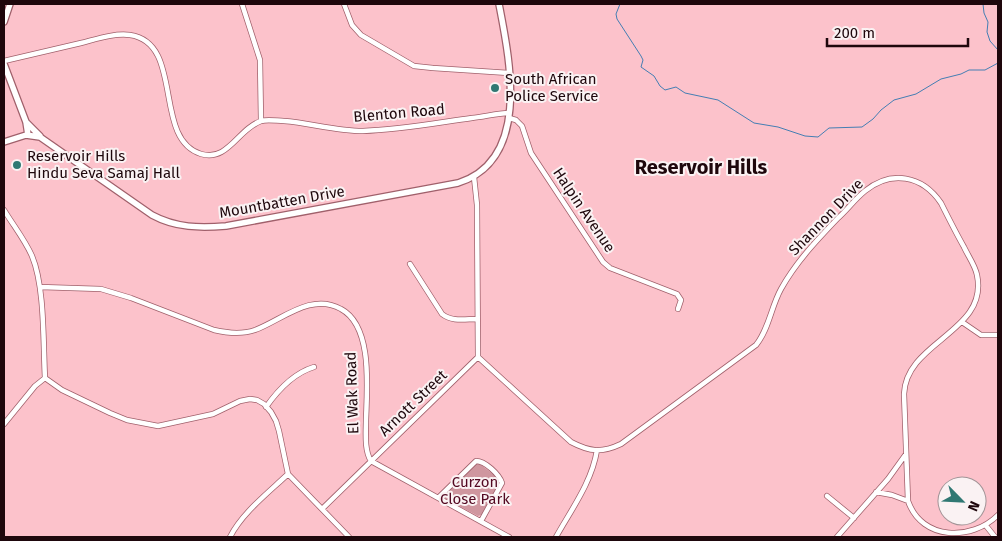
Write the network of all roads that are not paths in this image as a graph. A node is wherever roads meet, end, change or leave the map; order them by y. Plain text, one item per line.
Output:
1 (10, 4) edge
2 (242, 4) edge
3 (344, 4) edge
4 (499, 4) edge
5 (4, 22) edge
6 (4, 63) edge
7 (509, 73) junction
8 (6, 76) edge
9 (509, 116) junction
10 (26, 122) junction
11 (261, 122) junction
12 (28, 135) junction
13 (40, 136) junction
14 (4, 142) edge
15 (474, 177) junction
16 (4, 210) edge
17 (410, 264) dead end
18 (40, 287) junction
19 (678, 309) dead end
20 (477, 319) junction
21 (962, 322) junction
22 (998, 335) edge
23 (478, 357) junction
24 (314, 367) dead end
25 (45, 378) junction
26 (266, 407) junction
27 (4, 424) edge
28 (597, 450) junction
29 (906, 454) junction
30 (371, 461) junction
31 (288, 474) junction
32 (876, 492) junction
33 (827, 496) dead end
34 (438, 498) junction
35 (908, 501) junction
36 (322, 509) junction
37 (998, 515) edge
38 (854, 518) junction
39 (482, 521) junction
40 (987, 527) junction
41 (230, 537) edge
42 (349, 537) edge
43 (509, 537) edge
44 (556, 537) edge
45 (837, 537) edge
46 (995, 537) edge

1 - 5 main road
2 - 11 street
3 - 7 street
4 - 7 main road, Mountbatten Drive
6 - 8 main road
6 - 11 street
7 - 9 main road, Mountbatten Drive
8 - 10 main road
9 - 11 street, Blenton Road
9 - 15 main road, Mountbatten Drive
9 - 19 street, Halpin Avenue
10 - 12 main road
10 - 13 main road, Mountbatten Drive
12 - 13 main road
12 - 14 main road
13 - 15 main road, Mountbatten Drive
15 - 20 street
16 - 18 street
17 - 20 street
18 - 25 street
18 - 30 street, El Wak Road
20 - 23 street
21 - 22 street
21 - 28 street, Shannon Drive
21 - 29 street, Shannon Drive
23 - 28 street
23 - 30 street, Arnott Street
24 - 26 street
25 - 26 street
25 - 27 street
26 - 31 street
28 - 44 street
29 - 32 street
29 - 35 street, Shannon Drive
30 - 34 street
30 - 36 street, Arnott Street
31 - 36 street
31 - 41 street
32 - 35 street
32 - 38 street
33 - 38 street
34 - 39 street
34 - 39 street
35 - 40 street
36 - 42 street
37 - 40 street
38 - 45 street
39 - 43 street
40 - 46 street

